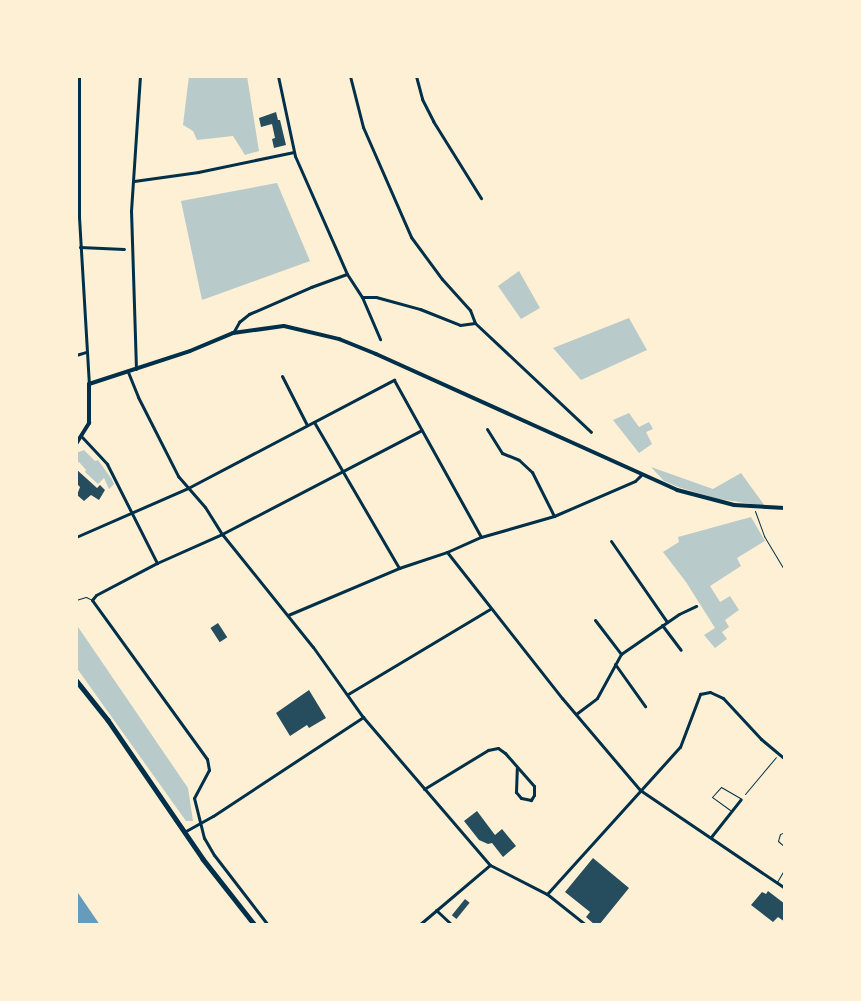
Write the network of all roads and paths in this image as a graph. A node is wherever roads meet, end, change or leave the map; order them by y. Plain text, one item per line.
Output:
1 (79, 76) edge
2 (140, 76) edge
3 (278, 76) edge
4 (350, 76) edge
5 (416, 76) edge
6 (77, 115) edge
7 (294, 152) junction
8 (134, 181) junction
9 (480, 198) dead end
10 (78, 214) edge
11 (80, 247) junction
12 (124, 249) dead end
13 (346, 274) junction
14 (82, 275) junction
15 (76, 277) edge
16 (362, 297) junction
17 (475, 324) junction
18 (233, 333) junction
19 (380, 339) dead end
20 (86, 352) junction
21 (76, 354) edge
22 (136, 370) junction
23 (128, 372) junction
24 (282, 376) dead end
25 (89, 384) junction
26 (314, 422) junction
27 (307, 425) junction
28 (486, 429) dead end
29 (422, 430) junction
30 (591, 432) dead end
31 (82, 437) junction
32 (76, 444) edge
33 (342, 472) junction
34 (641, 475) junction
35 (188, 488) junction
36 (754, 508) junction
37 (785, 508) edge
38 (132, 513) junction
39 (554, 516) junction
40 (222, 534) junction
41 (76, 536) edge
42 (480, 537) junction
43 (611, 540) dead end
44 (447, 552) junction
45 (157, 563) junction
46 (399, 568) junction
47 (785, 570) edge
48 (76, 600) edge
49 (92, 600) junction
50 (696, 606) dead end
51 (490, 609) junction
52 (288, 615) junction
53 (595, 620) dead end
54 (667, 622) junction
55 (662, 625) junction
56 (681, 650) dead end
57 (621, 654) junction
58 (615, 664) junction
59 (76, 680) edge
60 (348, 694) junction
61 (645, 706) dead end
62 (576, 714) junction
63 (363, 717) junction
64 (778, 754) junction
65 (785, 759) edge
66 (517, 768) junction
67 (424, 789) junction
68 (640, 790) junction
69 (741, 799) junction
70 (731, 811) junction
71 (200, 823) junction
72 (184, 832) junction
73 (785, 832) edge
74 (711, 837) junction
75 (785, 847) edge
76 (490, 865) junction
77 (785, 868) edge
78 (776, 882) junction
79 (785, 888) edge
80 (547, 894) junction
81 (436, 910) junction
82 (255, 925) edge
83 (268, 925) edge
84 (419, 925) edge
85 (452, 925) edge
86 (586, 925) edge

1 - 6 street
2 - 8 street
3 - 7 street
4 - 17 street
5 - 9 street
6 - 10 street
7 - 8 street
7 - 13 street
8 - 22 street
10 - 11 street
11 - 12 street
11 - 14 street
13 - 16 street
13 - 18 street
14 - 15 street
14 - 20 street
16 - 17 street
16 - 19 street
17 - 30 street
18 - 22 street
18 - 34 street
20 - 21 street
20 - 25 street
22 - 23 street
23 - 25 street
23 - 35 street
24 - 27 street
25 - 31 street
26 - 27 street
26 - 29 street
26 - 33 street
27 - 35 street
28 - 39 street
29 - 33 street
29 - 42 street
31 - 32 street
31 - 38 street
33 - 40 street
33 - 46 street
34 - 36 street
34 - 39 street
35 - 38 street
35 - 40 street
36 - 37 street
36 - 47 path
38 - 41 street
38 - 45 street
39 - 42 street
40 - 45 street
40 - 52 street
42 - 44 street
43 - 54 street
44 - 46 street
44 - 51 street
45 - 49 street
46 - 52 street
48 - 49 lane
49 - 71 street
50 - 54 street
51 - 60 street
51 - 62 street
52 - 60 street
53 - 57 street
54 - 55 street
55 - 56 street
55 - 57 street
57 - 58 street
58 - 61 street
58 - 62 street
59 - 72 main road
60 - 63 street
62 - 68 street
63 - 67 street
63 - 71 street
64 - 65 street
64 - 68 street
64 - 69 path
66 - 66 street
66 - 67 street
67 - 76 street
68 - 74 street
68 - 80 street
69 - 70 street
69 - 70 lane
70 - 74 street
71 - 72 street
71 - 83 street
72 - 82 main road
73 - 75 lane
74 - 78 street
76 - 80 street
76 - 81 street
77 - 78 lane
78 - 79 street
80 - 86 street
81 - 84 street
81 - 85 street

